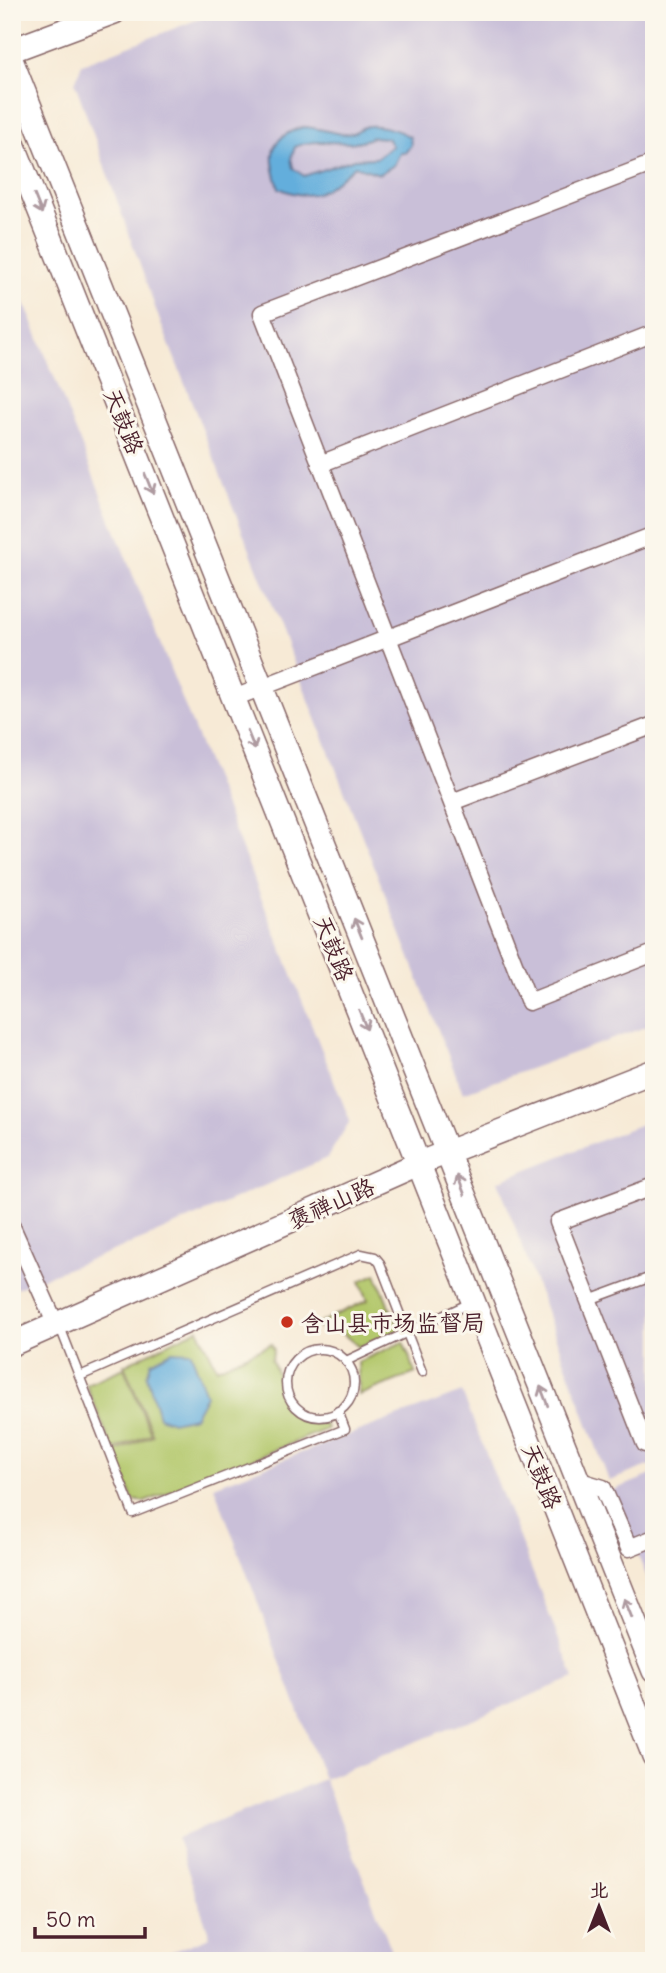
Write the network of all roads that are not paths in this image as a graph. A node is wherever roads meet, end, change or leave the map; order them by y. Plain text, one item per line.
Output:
1 (114, 12) edge
2 (12, 50) edge
3 (12, 62) edge
4 (12, 141) edge
5 (654, 163) edge
6 (654, 333) edge
7 (320, 464) junction
8 (654, 536) edge
9 (388, 638) junction
10 (261, 688) junction
11 (234, 698) junction
12 (654, 725) edge
13 (452, 803) junction
14 (654, 953) edge
15 (654, 1072) edge
16 (448, 1151) junction
17 (420, 1163) junction
18 (654, 1186) edge
19 (12, 1227) edge
20 (654, 1276) edge
21 (589, 1300) junction
22 (473, 1302) junction
23 (57, 1325) junction
24 (407, 1333) junction
25 (12, 1344) edge
26 (346, 1361) junction
27 (422, 1372) dead end
28 (80, 1376) junction
29 (338, 1411) junction
30 (645, 1444) dead end
31 (577, 1480) junction
32 (654, 1538) edge
33 (654, 1671) edge
34 (654, 1756) edge

1 - 2 main road
3 - 10 main road, 天鼓路
4 -> 11 main road, 天鼓路
5 - 7 street
6 - 7 street
7 - 9 street
8 - 9 street
9 - 10 street
9 - 13 street
10 - 11 street
16 -> 10 main road, 天鼓路
11 -> 17 main road, 天鼓路
12 - 13 street
13 - 14 street
15 - 16 main road, 褒禅山路
16 - 17 main road, 褒禅山路
31 -> 16 main road, 天鼓路
17 - 22 main road, 天鼓路
17 - 23 main road, 褒禅山路
18 - 21 street
19 - 23 street
20 - 21 lane
21 - 30 street
22 - 24 lane
22 - 34 main road, 天鼓路
23 - 25 main road, 褒禅山路
23 - 28 lane
24 - 26 lane
24 - 27 lane
24 - 28 lane
26 - 29 lane
26 - 29 lane
28 - 29 lane
31 - 32 street
33 -> 31 main road, 天鼓路

